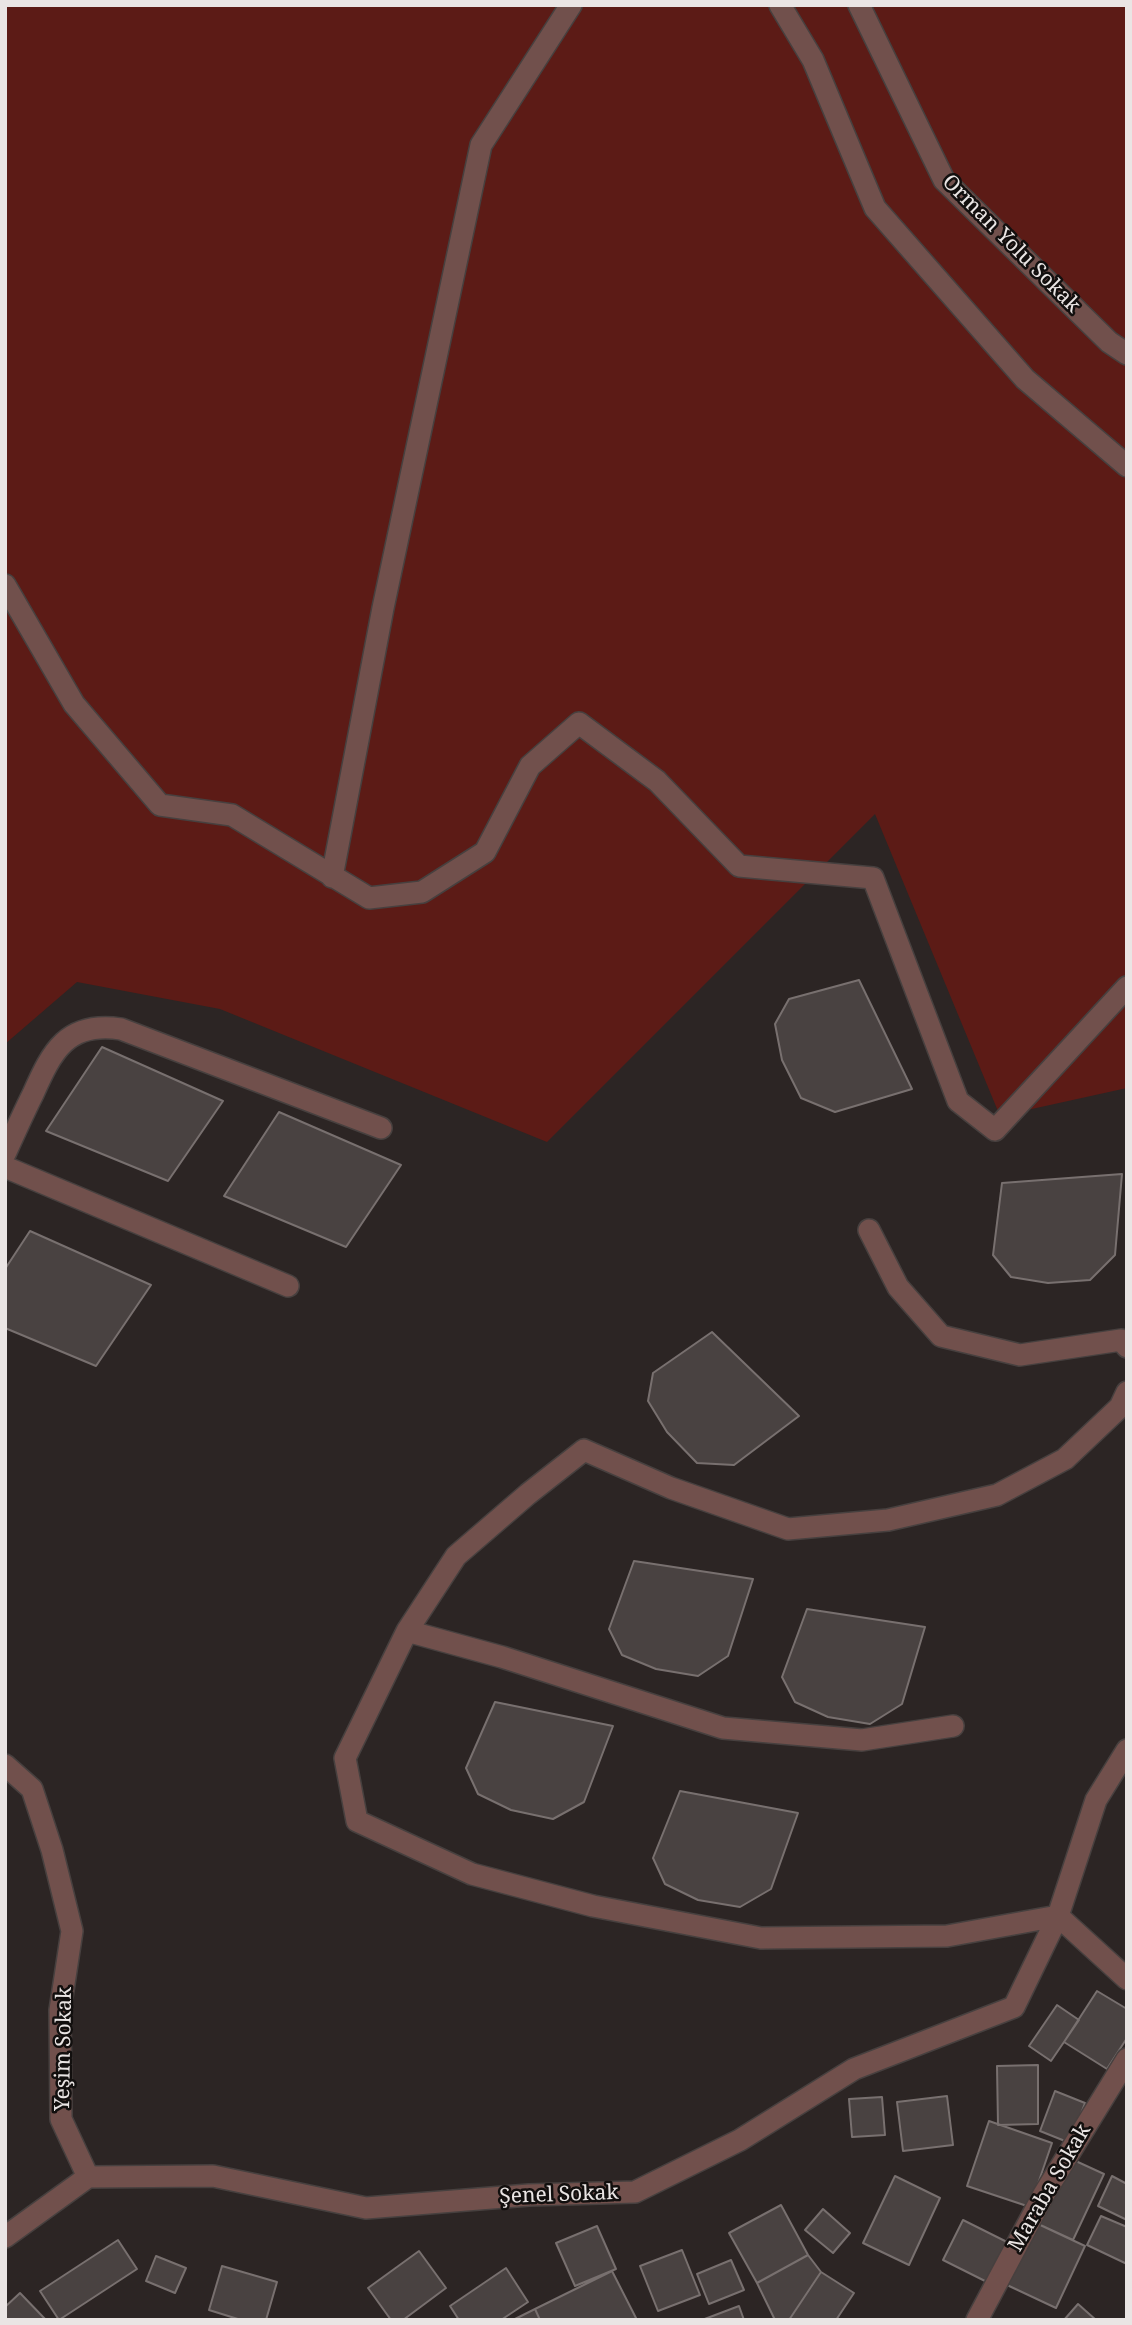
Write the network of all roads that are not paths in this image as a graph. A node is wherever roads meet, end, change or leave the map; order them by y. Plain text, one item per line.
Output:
1 (571, 5) edge
2 (780, 5) edge
3 (859, 5) edge
4 (1127, 354) edge
5 (1127, 466) edge
6 (5, 584) edge
7 (332, 877) junction
8 (1127, 987) edge
9 (381, 1128) dead end
10 (5, 1154) edge
11 (5, 1167) edge
12 (869, 1230) dead end
13 (288, 1286) dead end
14 (1127, 1347) edge
15 (1127, 1392) edge
16 (407, 1631) junction
17 (953, 1726) dead end
18 (1127, 1749) edge
19 (5, 1765) edge
20 (1058, 1916) junction
21 (1127, 1979) edge
22 (1127, 2059) edge
23 (88, 2177) junction
24 (5, 2237) edge
25 (977, 2320) edge

1 - 7 street
2 - 5 street
3 - 4 street, Orman Yolu Sokak
6 - 7 street
7 - 8 street
9 - 10 street
11 - 13 street
12 - 14 street
15 - 16 street
16 - 17 street
16 - 20 street
18 - 20 street
19 - 23 street, Yeşim Sokak
20 - 21 street
20 - 23 street, Şenel Sokak
22 - 25 street, Maraba Sokak
23 - 24 street

